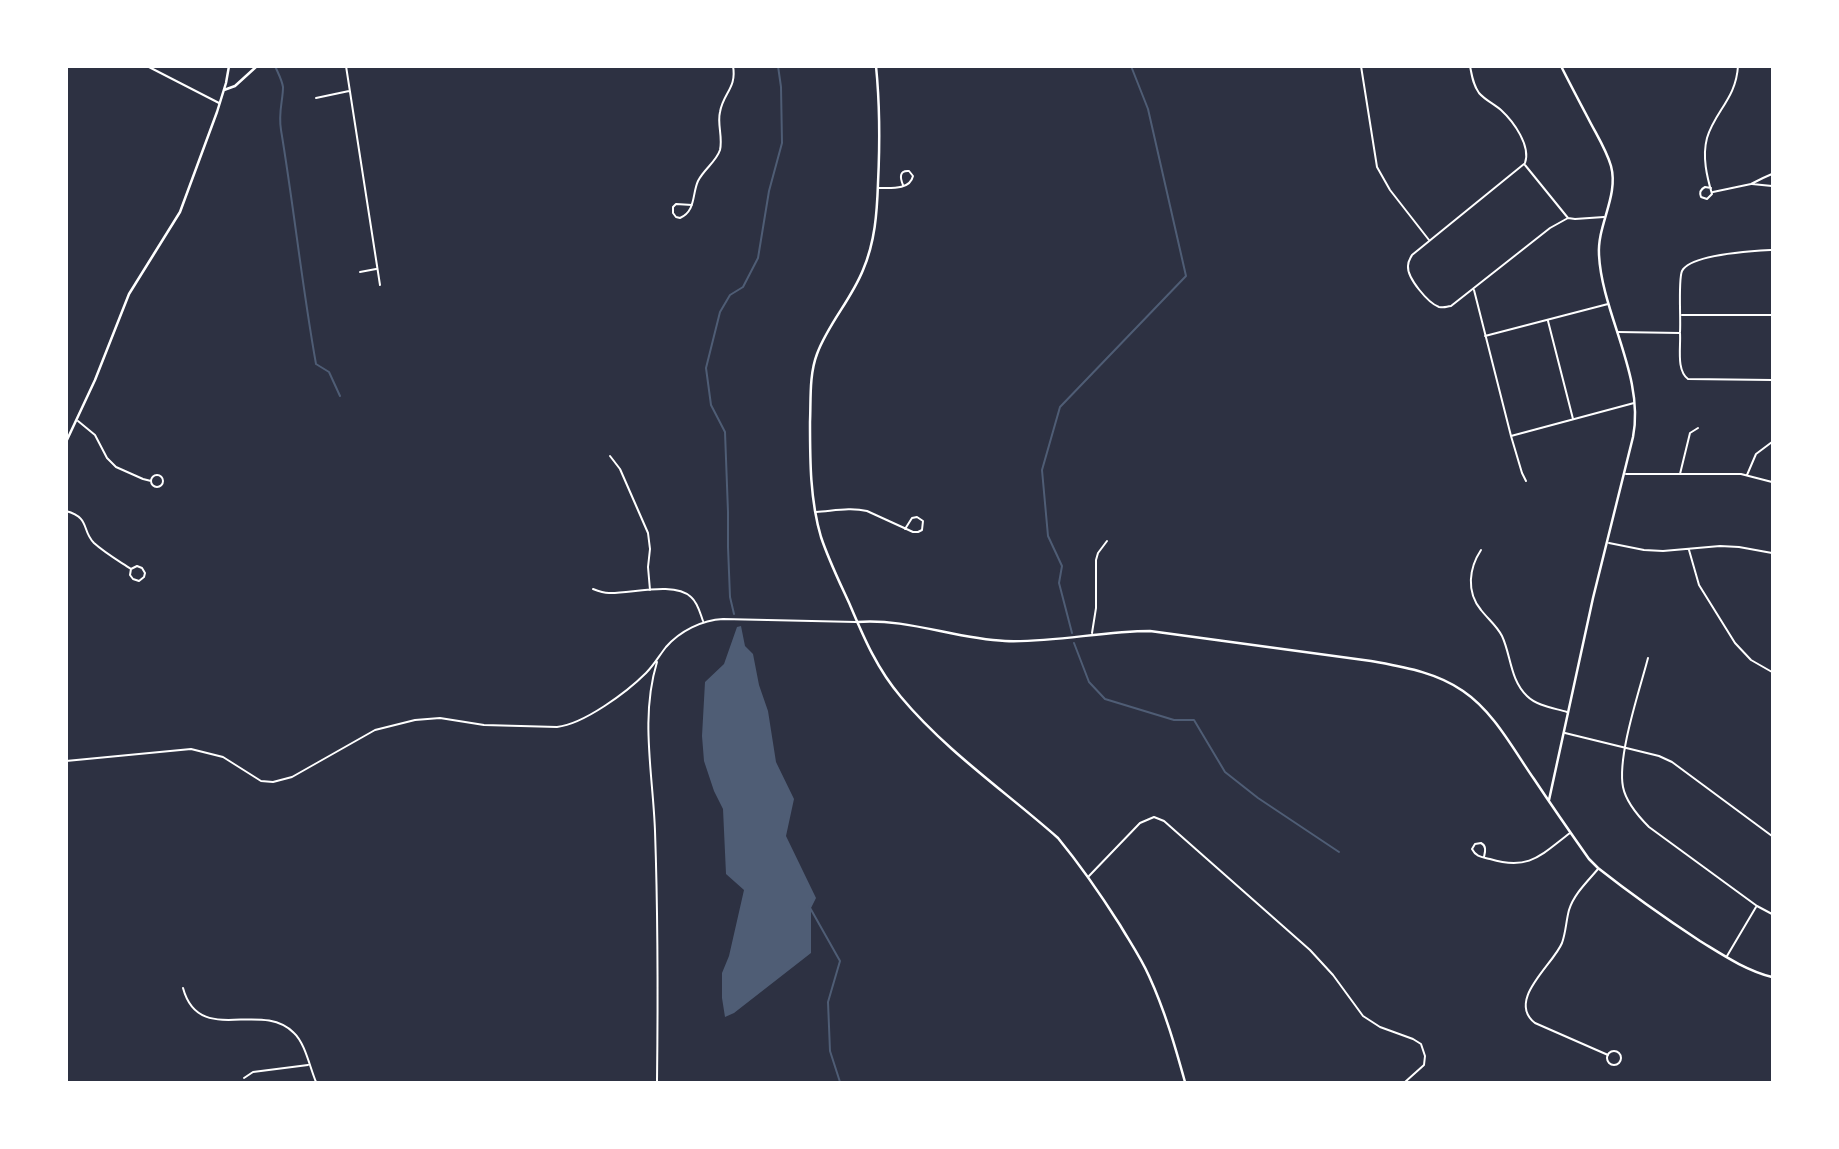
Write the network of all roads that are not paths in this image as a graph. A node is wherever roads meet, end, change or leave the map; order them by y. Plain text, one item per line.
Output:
1 (148, 66) edge
2 (229, 66) edge
3 (257, 66) edge
4 (346, 66) edge
5 (733, 66) edge
6 (876, 66) edge
7 (1361, 66) edge
8 (1471, 66) edge
9 (1561, 66) edge
10 (1738, 66) edge
11 (224, 90) junction
12 (350, 91) junction
13 (316, 98) dead end
14 (220, 103) junction
15 (1524, 164) junction
16 (1773, 174) edge
17 (1751, 184) junction
18 (903, 185) dead end
19 (1773, 186) edge
20 (878, 188) junction
21 (692, 205) junction
22 (1604, 217) junction
23 (1568, 218) junction
24 (1430, 240) junction
25 (1773, 250) edge
26 (377, 269) junction
27 (360, 272) dead end
28 (380, 285) dead end
29 (1474, 289) junction
30 (1609, 304) junction
31 (1681, 315) junction
32 (1773, 315) edge
33 (1548, 320) junction
34 (1617, 332) junction
35 (1681, 333) junction
36 (1485, 336) junction
37 (1773, 380) edge
38 (1635, 403) junction
39 (1573, 419) junction
40 (77, 420) junction
41 (1698, 428) dead end
42 (1511, 436) junction
43 (66, 442) edge
44 (1773, 442) edge
45 (610, 456) dead end
46 (1625, 474) junction
47 (1680, 475) junction
48 (1747, 475) junction
49 (151, 481) dead end
50 (1526, 481) dead end
51 (1773, 482) edge
52 (66, 511) edge
53 (816, 512) junction
54 (905, 529) junction
55 (1108, 541) dead end
56 (1608, 543) junction
57 (1689, 549) junction
58 (1481, 550) dead end
59 (1773, 553) edge
60 (131, 569) junction
61 (593, 589) dead end
62 (650, 590) junction
63 (703, 622) junction
64 (857, 622) junction
65 (1092, 636) junction
66 (1648, 658) dead end
67 (657, 661) junction
68 (1773, 672) edge
69 (1568, 712) junction
70 (1564, 732) junction
71 (1626, 748) junction
72 (66, 761) edge
73 (1549, 800) junction
74 (1571, 833) junction
75 (1773, 836) edge
76 (1484, 858) junction
77 (1598, 868) junction
78 (1088, 877) junction
79 (1757, 906) junction
80 (1773, 914) edge
81 (1726, 957) junction
82 (1773, 976) edge
83 (183, 988) dead end
84 (1608, 1055) junction
85 (309, 1065) junction
86 (244, 1078) dead end
87 (316, 1083) edge
88 (657, 1083) edge
89 (1185, 1083) edge
90 (1405, 1083) edge

1 - 14 street
2 - 11 street
3 - 11 street
4 - 12 street
5 - 21 street
6 - 20 street
7 - 24 street
8 - 15 street
9 - 22 street
10 - 17 street
11 - 14 street
12 - 13 street
12 - 26 street
14 - 40 street
15 - 23 street
15 - 24 street
16 - 17 street
17 - 19 street
18 - 20 street
20 - 53 street
21 - 21 street
22 - 23 street
22 - 30 street
23 - 29 street
24 - 29 street
25 - 31 street
26 - 27 street
26 - 28 street
29 - 36 street
30 - 33 street
30 - 34 street
31 - 32 street
31 - 35 street
33 - 36 street
33 - 39 street
34 - 35 street
34 - 38 street
35 - 37 street
36 - 42 street
38 - 39 street
38 - 46 street
39 - 42 street
40 - 43 street
40 - 49 street
41 - 47 street
42 - 50 street
44 - 48 street
45 - 62 street
46 - 47 street
46 - 56 street
47 - 48 street
48 - 51 street
52 - 60 street
53 - 54 street
53 - 64 street
54 - 54 street
55 - 65 street
56 - 57 street
56 - 69 street
57 - 59 street
57 - 68 street
58 - 69 street
60 - 60 street
61 - 62 street
62 - 63 street
63 - 64 street
63 - 67 street
64 - 65 street
64 - 78 street
65 - 73 street
66 - 71 street
67 - 72 street
67 - 88 street
69 - 70 street
70 - 71 street
70 - 73 street
71 - 75 street
71 - 79 street
73 - 74 street
74 - 76 street
74 - 77 street
76 - 76 street
77 - 81 street
77 - 84 street
78 - 89 street
78 - 90 street
79 - 80 street
79 - 81 street
81 - 82 street
83 - 85 street
84 - 84 street
85 - 86 street
85 - 87 street

